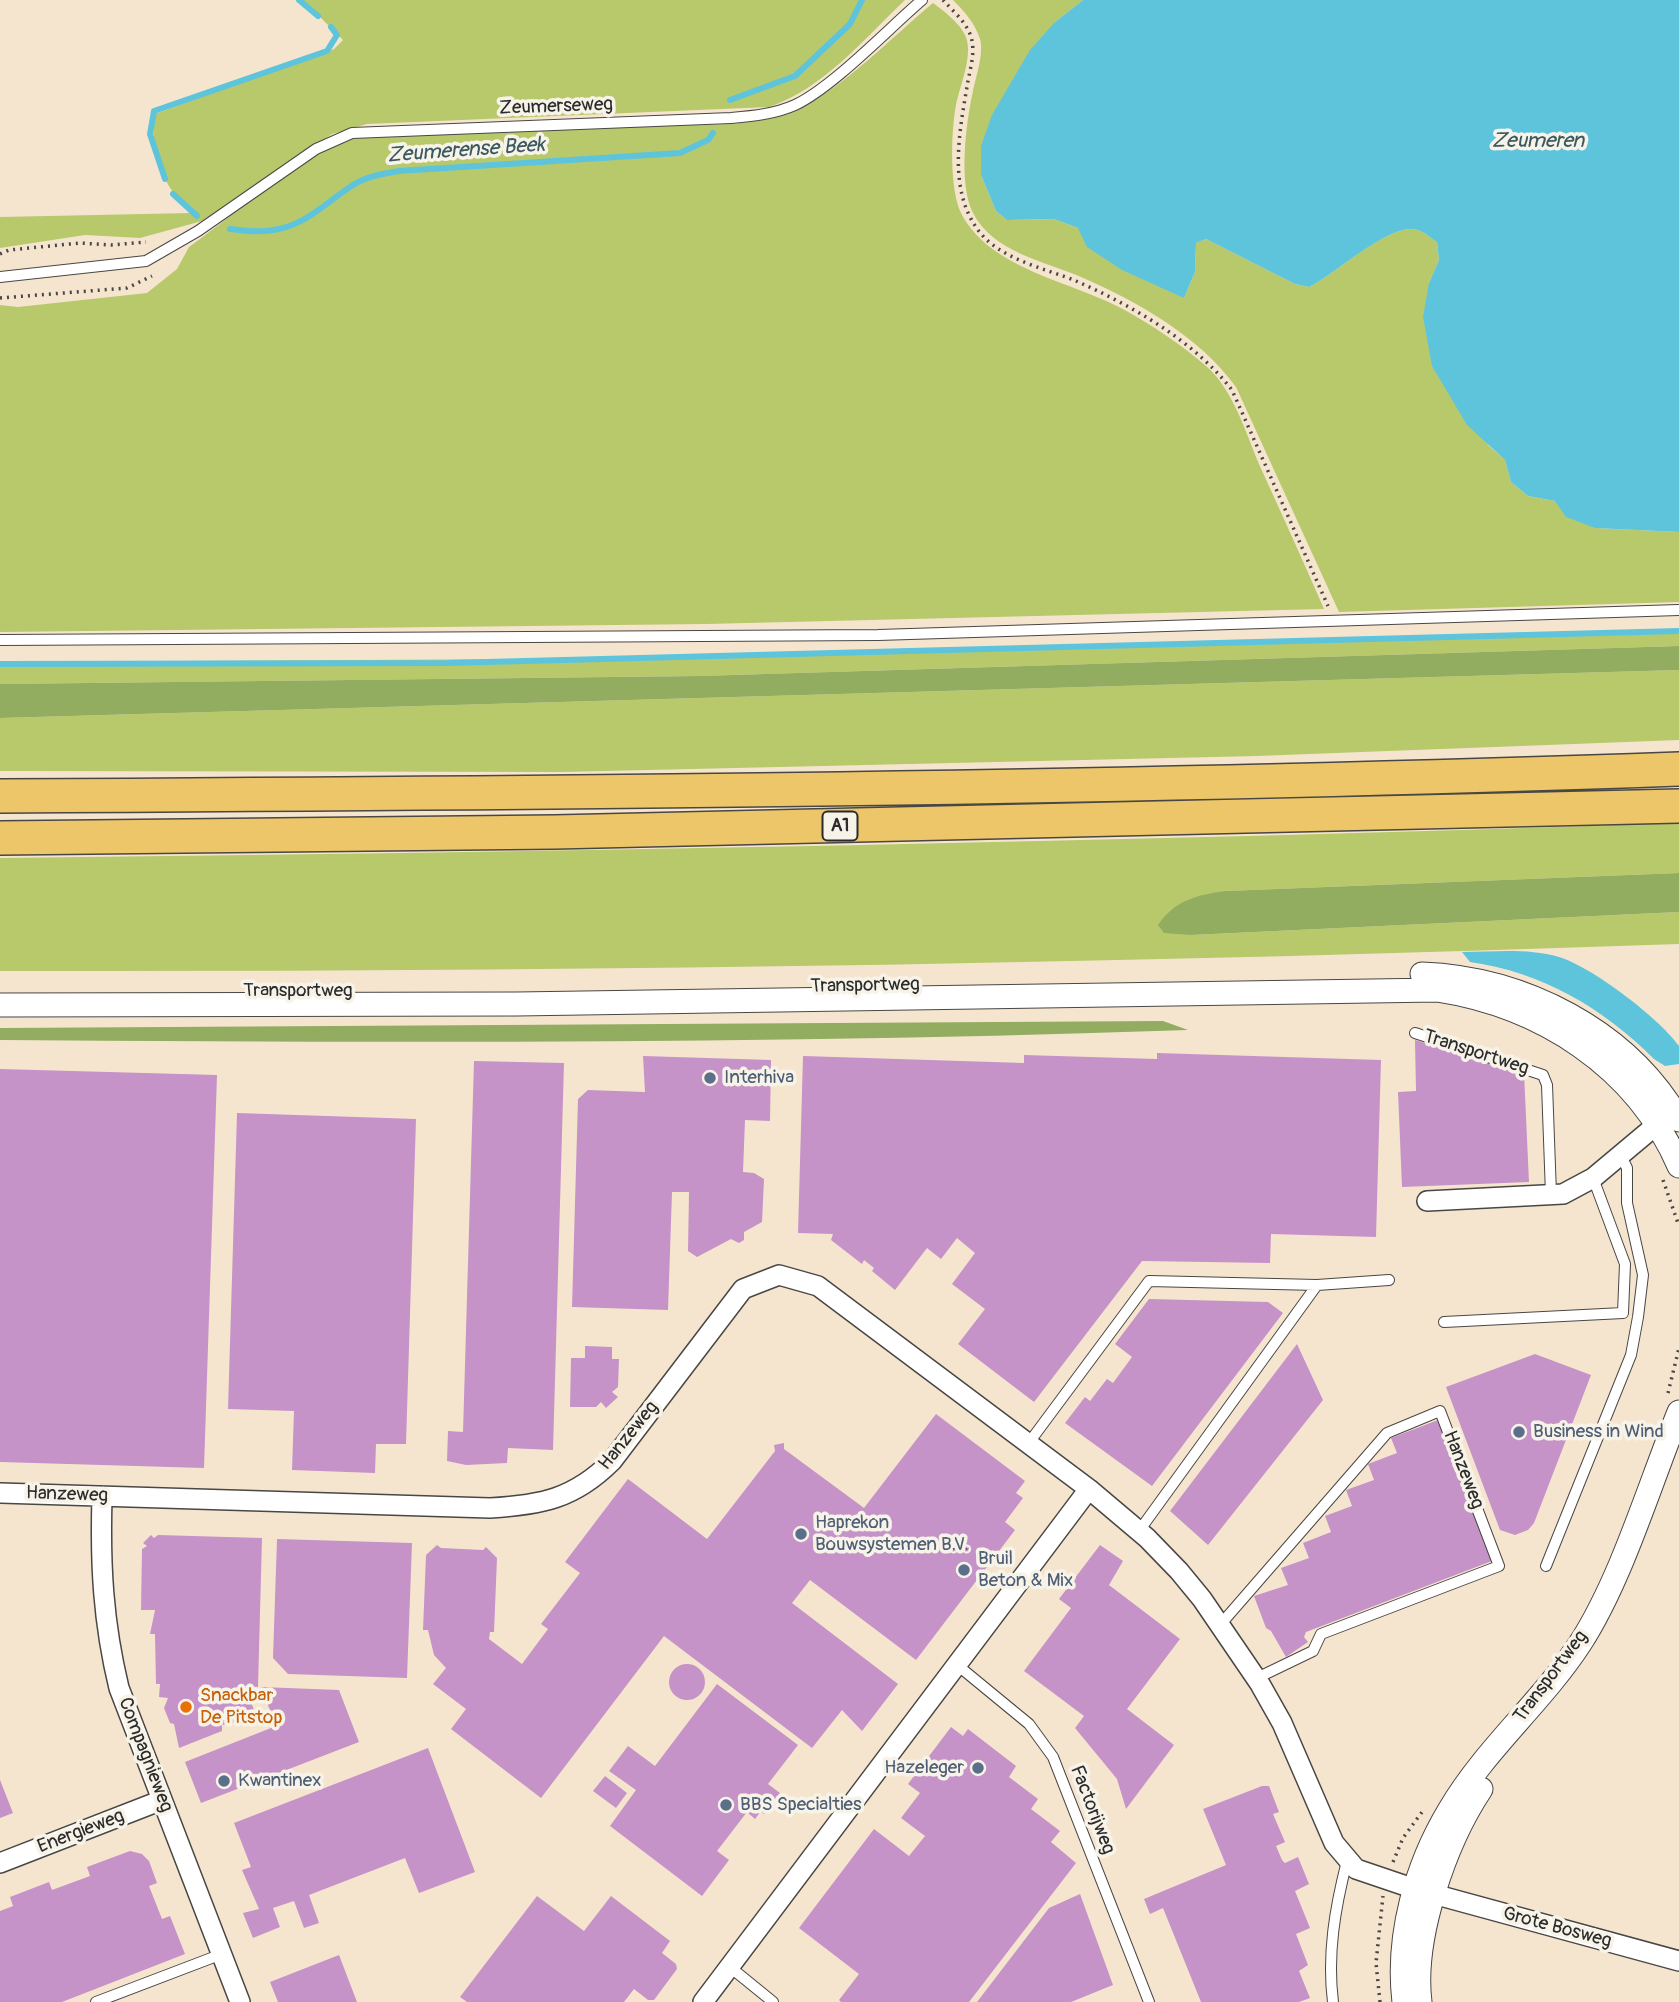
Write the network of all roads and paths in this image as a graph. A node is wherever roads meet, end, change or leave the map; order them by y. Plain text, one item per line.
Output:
1 (922, 0) edge
2 (943, 0) edge
3 (183, 240) junction
4 (0, 254) edge
5 (160, 270) dead end
6 (0, 277) edge
7 (0, 298) edge
8 (1679, 610) edge
9 (1335, 621) junction
10 (0, 640) edge
11 (1679, 769) edge
12 (0, 796) edge
13 (1679, 806) edge
14 (0, 838) edge
15 (0, 991) edge
16 (0, 1005) edge
17 (1415, 1033) dead end
18 (1672, 1116) edge
19 (1621, 1156) junction
20 (1679, 1166) edge
21 (1593, 1178) junction
22 (1550, 1195) junction
23 (1427, 1201) dead end
24 (1389, 1280) dead end
25 (1317, 1285) junction
26 (1444, 1322) dead end
27 (1679, 1348) edge
28 (1672, 1406) edge
29 (1028, 1444) junction
30 (1679, 1445) edge
31 (1089, 1489) junction
32 (0, 1493) edge
33 (102, 1497) junction
34 (1139, 1531) junction
35 (1546, 1566) dead end
36 (1220, 1625) junction
37 (955, 1663) junction
38 (1256, 1678) junction
39 (162, 1800) junction
40 (1424, 1809) dead end
41 (1347, 1861) junction
42 (0, 1863) edge
43 (1386, 1880) junction
44 (1425, 1892) junction
45 (222, 1954) junction
46 (1679, 1961) edge
47 (730, 1967) junction
48 (96, 2002) edge
49 (240, 2002) edge
50 (703, 2002) edge
51 (773, 2002) edge
52 (1149, 2002) edge
53 (1333, 2002) edge
54 (1380, 2002) edge
55 (1404, 2002) edge
56 (1420, 2002) edge

1 - 3 lane, Zeumerseweg
2 - 9 path
3 - 4 path
3 - 6 lane, Zeumerseweg
5 - 7 path
8 - 9 lane
9 - 10 lane
11 - 12 highway, A1
13 - 14 highway, A1
15 - 18 street, Transportweg
16 - 18 street, Transportweg
17 - 22 lane, Transportweg
18 - 19 street
18 - 20 street, Transportweg
19 - 21 street
19 - 35 lane
21 - 22 street
21 - 26 lane
22 - 23 street
24 - 25 lane
25 - 29 lane
25 - 34 lane
27 - 28 path
28 - 44 street, Transportweg
29 - 31 street, Hanzeweg
29 - 33 street, Hanzeweg
30 - 44 street, Transportweg
31 - 34 street, Hanzeweg
31 - 37 street
32 - 33 street, Hanzeweg
33 - 39 street, Compagnieweg
34 - 36 street, Hanzeweg
36 - 38 street, Hanzeweg
36 - 38 lane, Hanzeweg
37 - 47 street
37 - 52 lane, Factorijweg
38 - 41 street, Hanzeweg
39 - 42 street, Energieweg
39 - 45 street, Compagnieweg
40 - 43 path
41 - 43 street
41 - 53 lane
43 - 44 street
43 - 54 path
44 - 46 street, Grote Bosweg
44 - 55 street
44 - 56 street
45 - 48 lane
45 - 49 street, Compagnieweg
47 - 50 street
47 - 51 lane

